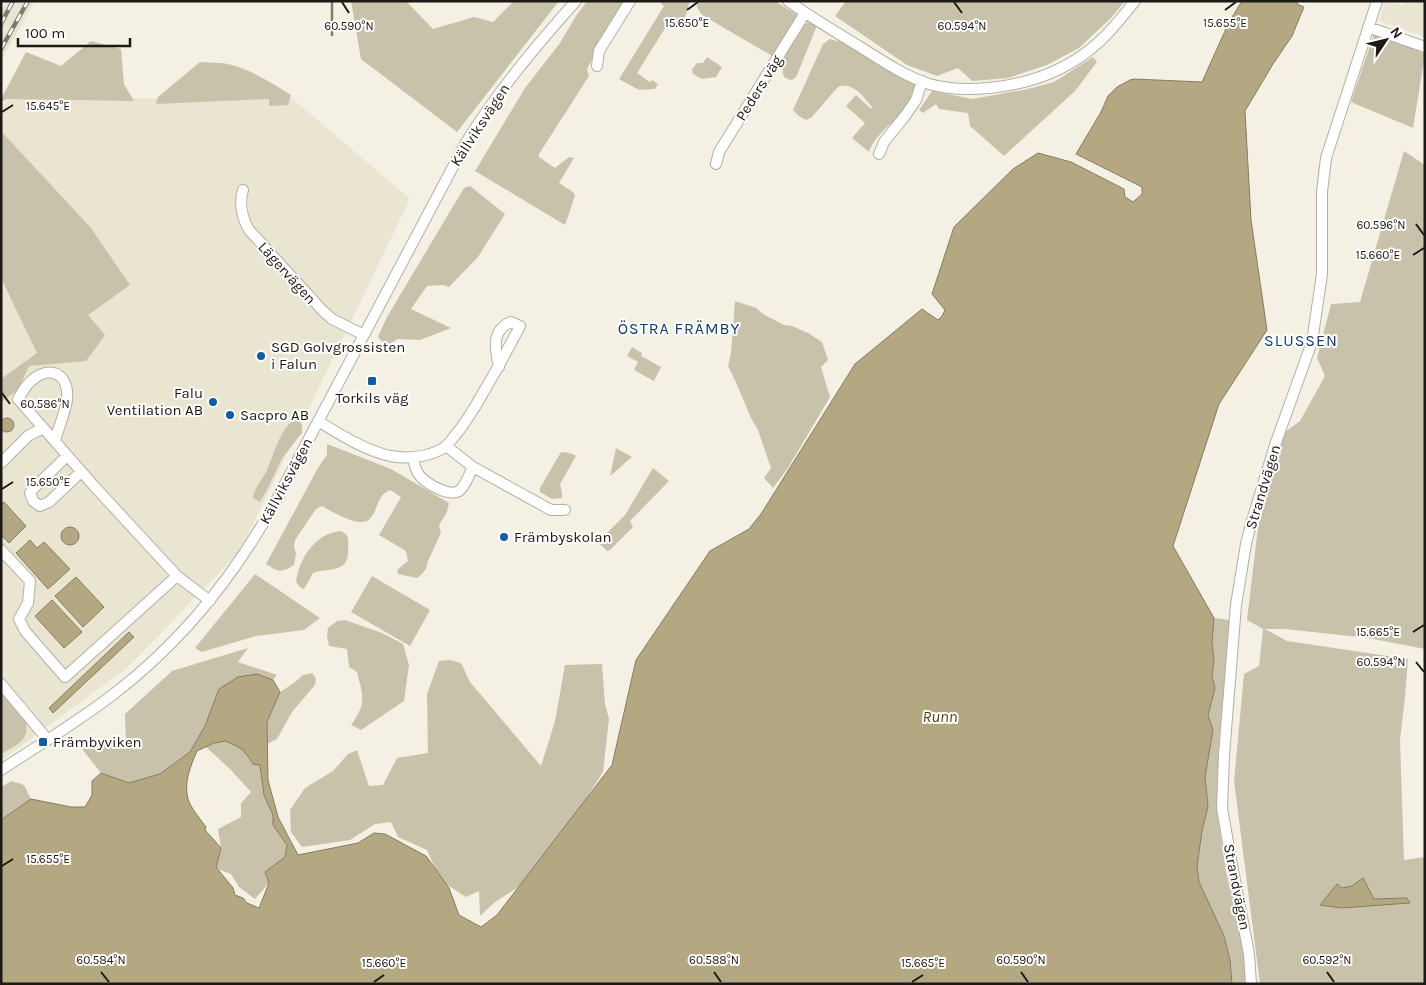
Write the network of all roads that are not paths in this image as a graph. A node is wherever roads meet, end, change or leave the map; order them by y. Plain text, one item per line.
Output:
1 (576, 1) edge
2 (630, 1) edge
3 (788, 1) edge
4 (1135, 1) edge
5 (1377, 1) edge
6 (805, 13) junction
7 (1368, 27) junction
8 (1425, 47) edge
9 (597, 66) dead end
10 (922, 81) junction
11 (879, 154) dead end
12 (716, 164) dead end
13 (243, 190) dead end
14 (364, 335) junction
15 (499, 367) dead end
16 (318, 421) junction
17 (43, 428) junction
18 (54, 441) junction
19 (446, 446) junction
20 (67, 456) junction
21 (413, 458) junction
22 (1, 463) edge
23 (473, 467) junction
24 (81, 472) junction
25 (565, 510) dead end
26 (1, 550) edge
27 (177, 576) junction
28 (210, 601) junction
29 (1, 684) edge
30 (48, 740) junction
31 (1, 770) edge
32 (1251, 984) edge

1 - 14 street, Källviksvägen
2 - 9 street
3 - 6 street
4 - 10 street
5 - 7 street, Strandvägen
6 - 10 street
6 - 12 street, Peders väg
7 - 8 street
7 - 32 street, Strandvägen
10 - 11 street
13 - 14 street, Lägervägen
14 - 16 street, Källviksvägen
15 - 19 street
16 - 21 street
16 - 28 street, Källviksvägen
17 - 18 street
17 - 18 street
17 - 22 street
18 - 20 street
19 - 21 street
19 - 23 street
20 - 24 street
20 - 24 street
21 - 23 street
23 - 25 street
24 - 27 street
26 - 27 street
27 - 28 street
28 - 30 street, Källviksvägen
29 - 30 street
30 - 31 street, Källviksvägen

